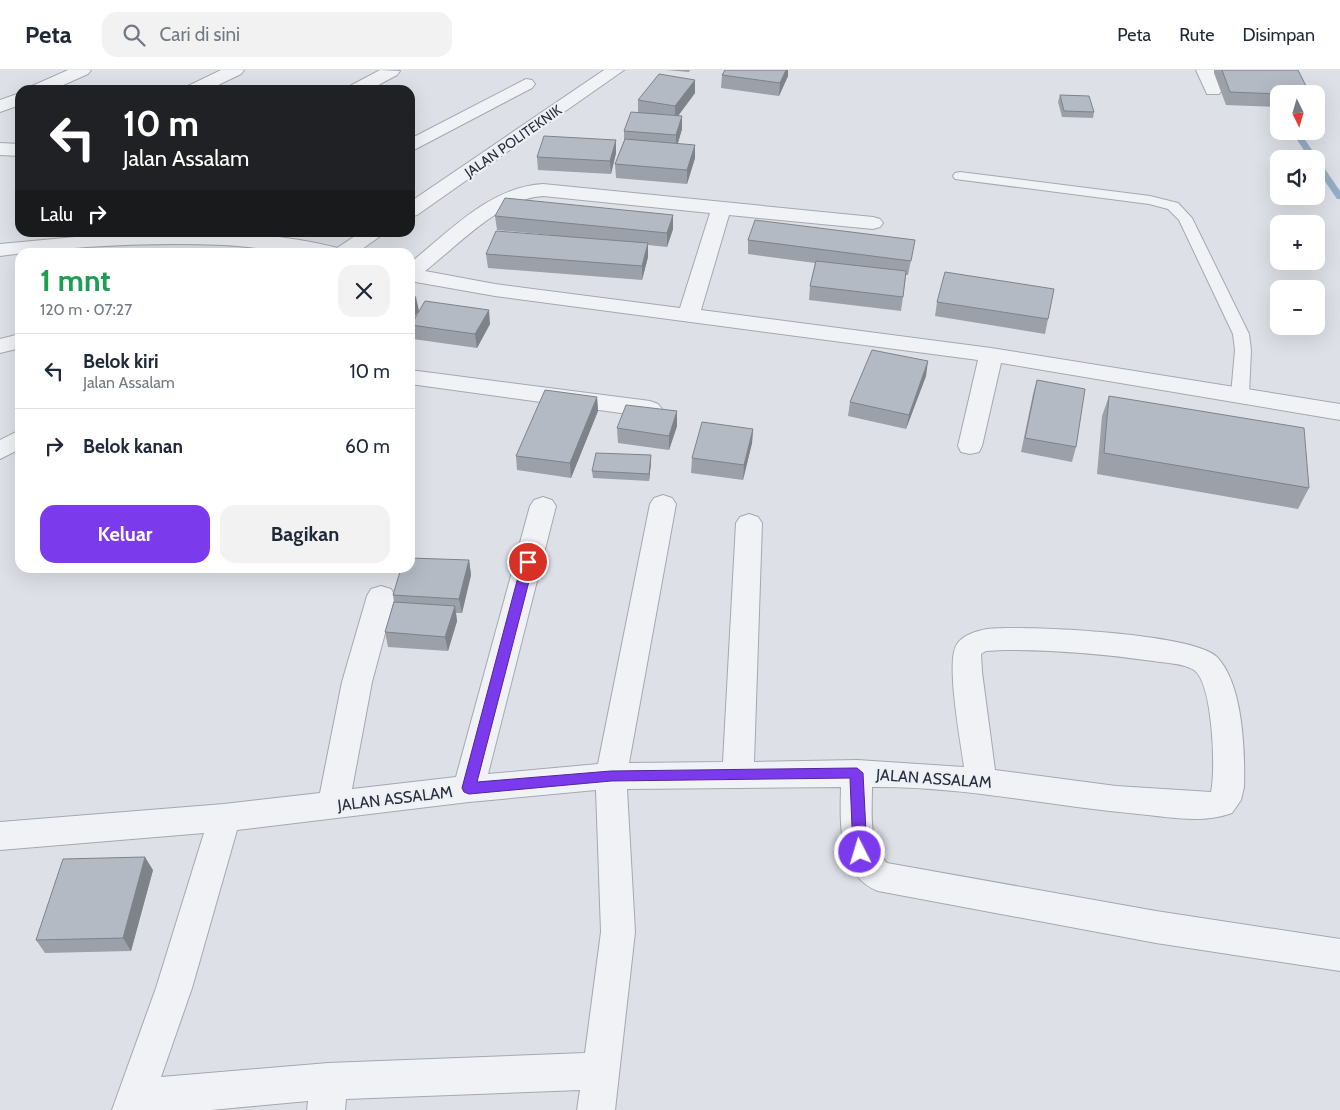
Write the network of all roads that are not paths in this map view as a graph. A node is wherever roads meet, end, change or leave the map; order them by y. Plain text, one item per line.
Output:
1 (82, 70) edge
2 (235, 70) edge
3 (615, 70) edge
4 (1205, 70) edge
5 (391, 71) dead end
6 (526, 84) dead end
7 (49, 85) edge
8 (204, 85) edge
9 (365, 85) edge
10 (1213, 90) dead end
11 (15, 100) edge
12 (0, 107) edge
13 (415, 143) edge
14 (0, 149) edge
15 (15, 150) edge
16 (960, 176) dead end
17 (415, 208) edge
18 (721, 208) junction
19 (873, 223) dead end
20 (140, 237) edge
21 (140, 237) edge
22 (366, 237) edge
23 (15, 248) edge
24 (16, 248) edge
25 (309, 248) edge
26 (350, 248) edge
27 (0, 250) edge
28 (415, 270) edge
29 (415, 275) edge
30 (689, 315) junction
31 (15, 342) edge
32 (0, 346) edge
33 (991, 355) junction
34 (415, 378) edge
35 (1240, 395) junction
36 (650, 409) edge
37 (1340, 412) edge
38 (15, 441) edge
39 (970, 446) dead end
40 (0, 451) edge
41 (663, 504) dead end
42 (543, 506) dead end
43 (749, 523) dead end
44 (381, 596) dead end
45 (857, 773) junction
46 (738, 774) junction
47 (611, 776) junction
48 (981, 781) junction
49 (469, 788) junction
50 (333, 806) junction
51 (224, 818) junction
52 (0, 836) edge
53 (1340, 955) edge
54 (600, 1071) junction
55 (327, 1095) edge
56 (134, 1104) edge
57 (596, 1110) edge

1 - 7 street
2 - 8 street
3 - 17 street, JALAN POLITEKNIK
4 - 10 street
5 - 9 street
6 - 13 street
11 - 12 street
14 - 15 street
16 - 35 lane
18 - 19 street
18 - 28 street
18 - 30 street
20 - 25 street
21 - 24 street
22 - 26 street
23 - 27 street
29 - 30 street
30 - 33 street
31 - 32 street
33 - 35 street
33 - 39 street
34 - 36 street
35 - 37 street
38 - 40 street
41 - 47 street
42 - 49 street
43 - 46 street
44 - 50 street
45 - 46 street, JALAN ASSALAM
45 - 48 street, JALAN ASSALAM
45 - 53 street
46 - 47 street, JALAN ASSALAM
47 - 49 street, JALAN ASSALAM
47 - 54 street
48 - 48 street, JALAN ASSALAM
49 - 50 street, JALAN ASSALAM
50 - 51 street, JALAN ASSALAM
51 - 52 street, JALAN ASSALAM
51 - 56 street
54 - 55 street
54 - 57 street
55 - 56 street

